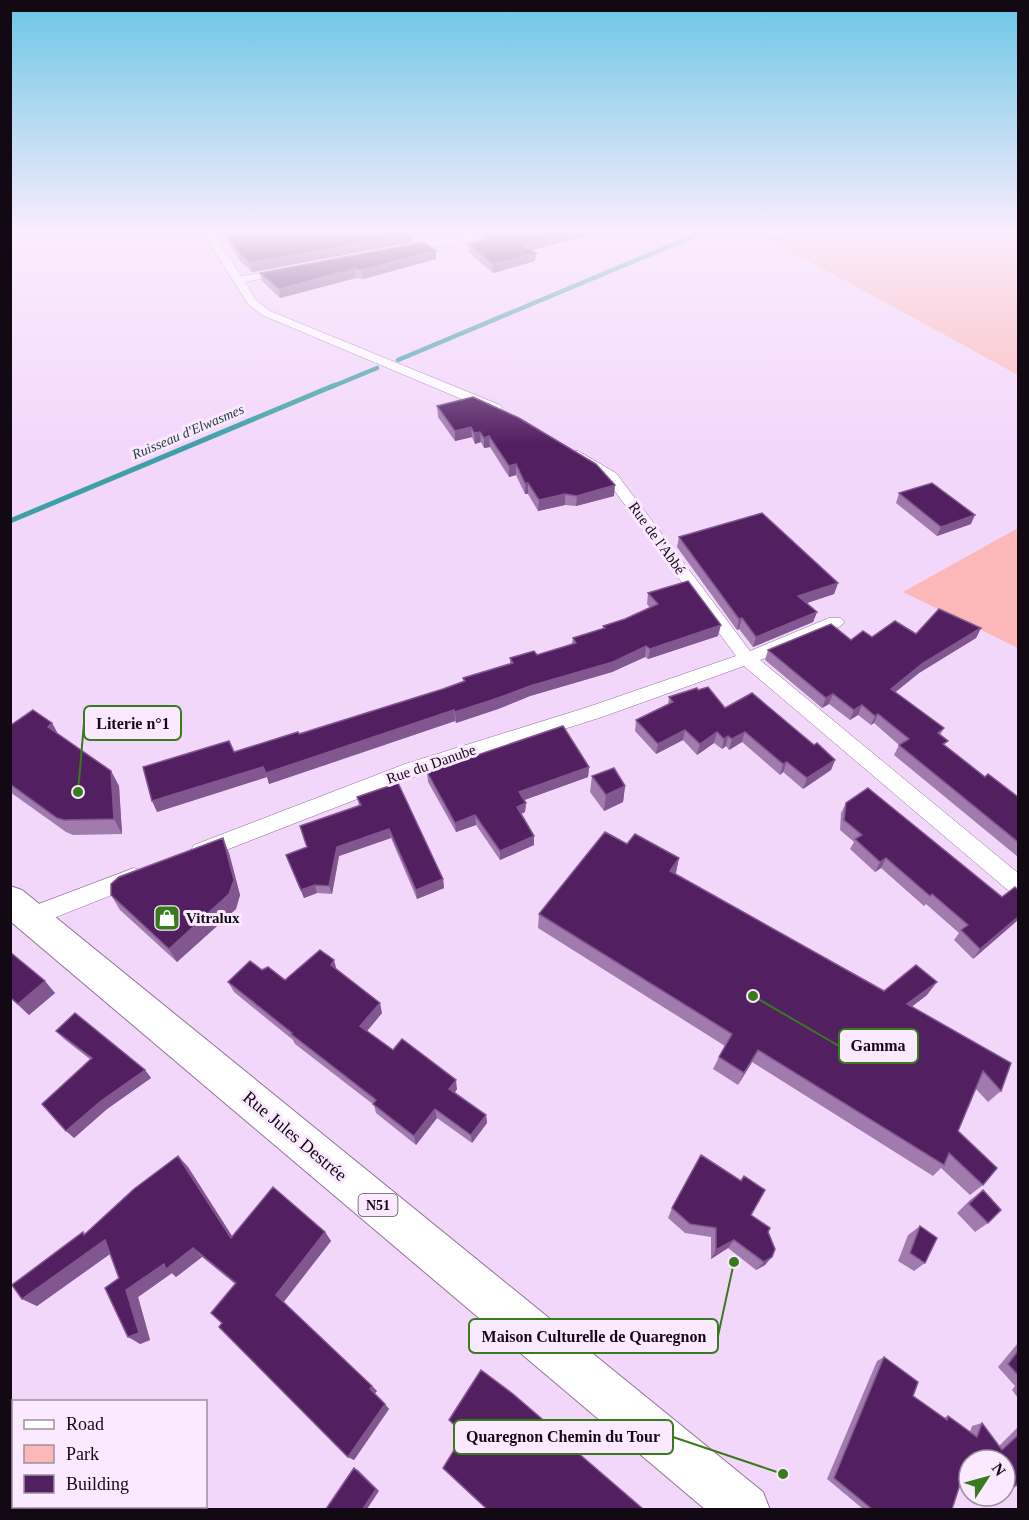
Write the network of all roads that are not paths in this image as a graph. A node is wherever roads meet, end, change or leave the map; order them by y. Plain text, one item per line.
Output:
1 (255, 304) edge
2 (504, 412) edge
3 (563, 446) edge
4 (835, 622) dead end
5 (747, 659) junction
6 (179, 860) edge
7 (157, 868) edge
8 (1018, 885) edge
9 (21, 908) edge
10 (746, 1509) edge

1 - 2 street
3 - 5 street, Rue de l'Abbé
4 - 5 street, Rue du Danube
5 - 6 street, Rue du Danube
5 - 8 street, Rue de l'Abbé
7 - 9 street
9 - 10 main road, Rue Jules Destrée / N51

